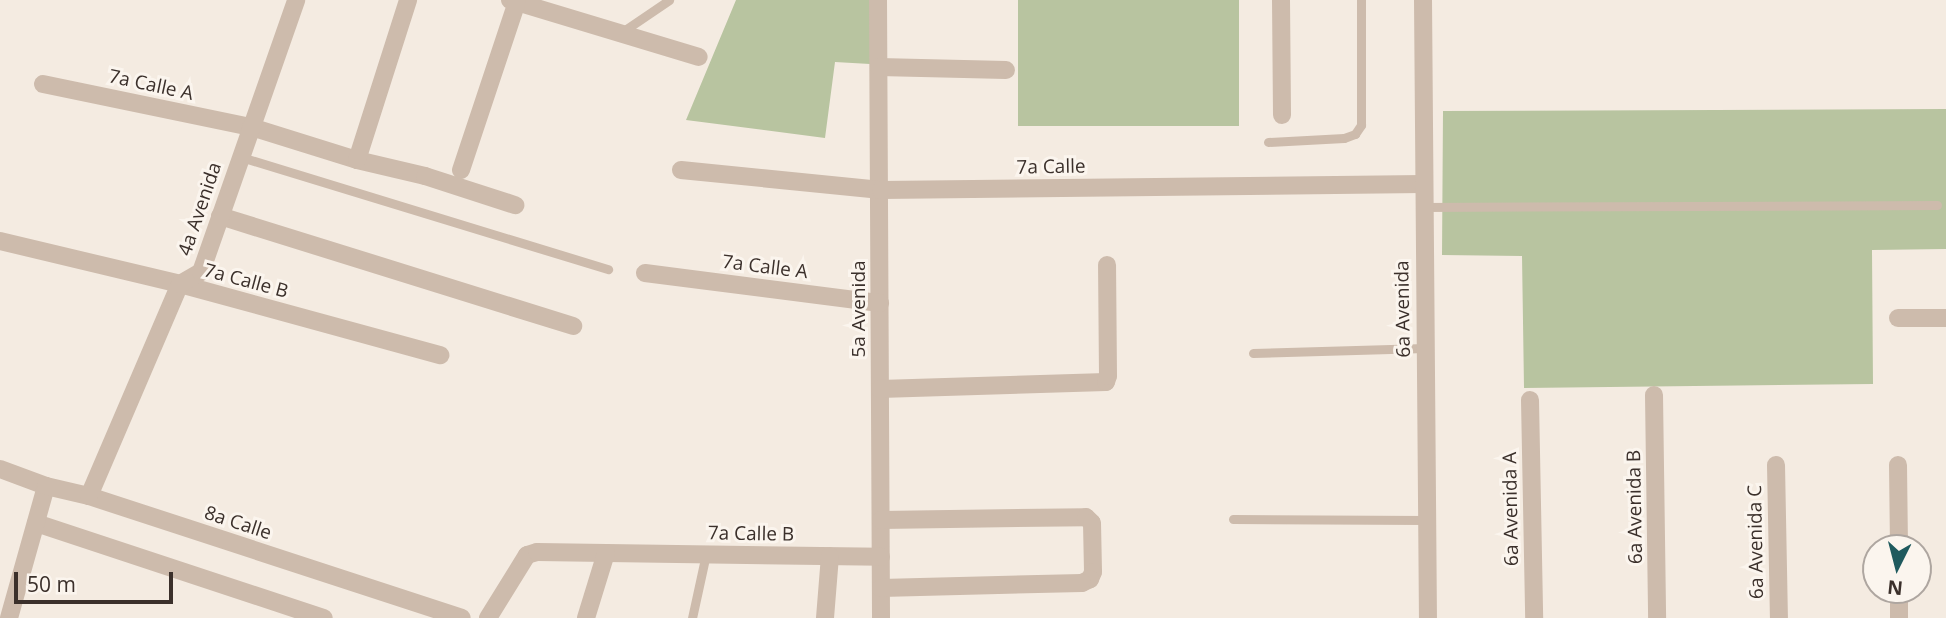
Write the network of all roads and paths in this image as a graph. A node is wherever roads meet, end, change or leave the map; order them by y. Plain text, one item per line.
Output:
1 (296, 0) edge
2 (408, 0) edge
3 (669, 0) edge
4 (878, 0) edge
5 (1281, 0) edge
6 (1361, 0) edge
7 (1423, 0) edge
8 (514, 1) edge
9 (570, 8) edge
10 (621, 33) junction
11 (699, 57) dead end
12 (879, 67) junction
13 (1006, 70) dead end
14 (43, 85) dead end
15 (1282, 115) dead end
16 (251, 127) junction
17 (1268, 142) dead end
18 (241, 156) junction
19 (357, 160) junction
20 (461, 170) dead end
21 (681, 170) dead end
22 (1423, 184) junction
23 (881, 190) junction
24 (515, 205) dead end
25 (1937, 205) dead end
26 (1423, 206) junction
27 (220, 215) junction
28 (0, 241) edge
29 (1107, 265) dead end
30 (608, 269) dead end
31 (645, 273) dead end
32 (180, 284) junction
33 (880, 303) junction
34 (1898, 318) dead end
35 (1946, 318) edge
36 (573, 326) dead end
37 (1425, 348) junction
38 (1253, 353) dead end
39 (440, 355) dead end
40 (880, 390) junction
41 (1654, 395) dead end
42 (1530, 400) dead end
43 (1776, 465) dead end
44 (1898, 465) dead end
45 (0, 469) edge
46 (46, 486) junction
47 (89, 496) junction
48 (1233, 519) dead end
49 (881, 520) junction
50 (1426, 520) junction
51 (36, 523) junction
52 (1899, 534) edge
53 (606, 553) junction
54 (706, 554) junction
55 (830, 556) junction
56 (881, 557) junction
57 (881, 588) junction
58 (9, 618) edge
59 (324, 618) edge
60 (462, 618) edge
61 (488, 618) edge
62 (586, 618) edge
63 (692, 618) edge
64 (825, 618) edge
65 (881, 618) edge
66 (1428, 618) edge
67 (1534, 618) edge
68 (1657, 618) edge
69 (1779, 618) edge

1 - 16 street, 4a Avenida
2 - 19 street
3 - 10 lane
4 - 12 street, 5a Avenida
5 - 15 street
6 - 17 lane
7 - 22 street, 6a Avenida
8 - 9 street
8 - 20 street
9 - 10 street
10 - 11 street
12 - 13 street
12 - 23 street, 5a Avenida
14 - 16 street, 7a Calle A
16 - 18 street, 4a Avenida
16 - 19 street, 7a Calle A
18 - 27 street, 4a Avenida
18 - 30 lane
19 - 24 street, 7a Calle A
21 - 23 street, 7a Calle
22 - 23 street, 7a Calle
22 - 26 street, 6a Avenida
23 - 33 street, 5a Avenida
25 - 26 lane
26 - 37 street, 6a Avenida
27 - 32 street, 4a Avenida
27 - 36 street
28 - 32 street, 7a Calle B
29 - 40 street
31 - 33 street, 7a Calle A
32 - 39 street, 7a Calle B
32 - 47 street, 4a Avenida
33 - 40 street, 5a Avenida
34 - 35 street
37 - 38 lane
37 - 50 street, 6a Avenida
40 - 49 street, 5a Avenida
41 - 68 street, 6a Avenida B
42 - 67 street, 6a Avenida A
43 - 69 street, 6a Avenida C
44 - 52 street
45 - 46 street, 8a Calle
46 - 47 street, 8a Calle
46 - 51 street
47 - 60 street, 8a Calle
48 - 50 lane
49 - 56 street, 5a Avenida
49 - 57 street
50 - 66 street, 6a Avenida
51 - 58 street
51 - 59 street
53 - 54 street, 7a Calle B
53 - 61 street, 7a Calle B
53 - 62 street
54 - 55 street, 7a Calle B
54 - 63 lane
55 - 56 street, 7a Calle B
55 - 64 street
56 - 57 street, 5a Avenida
57 - 65 street, 5a Avenida

